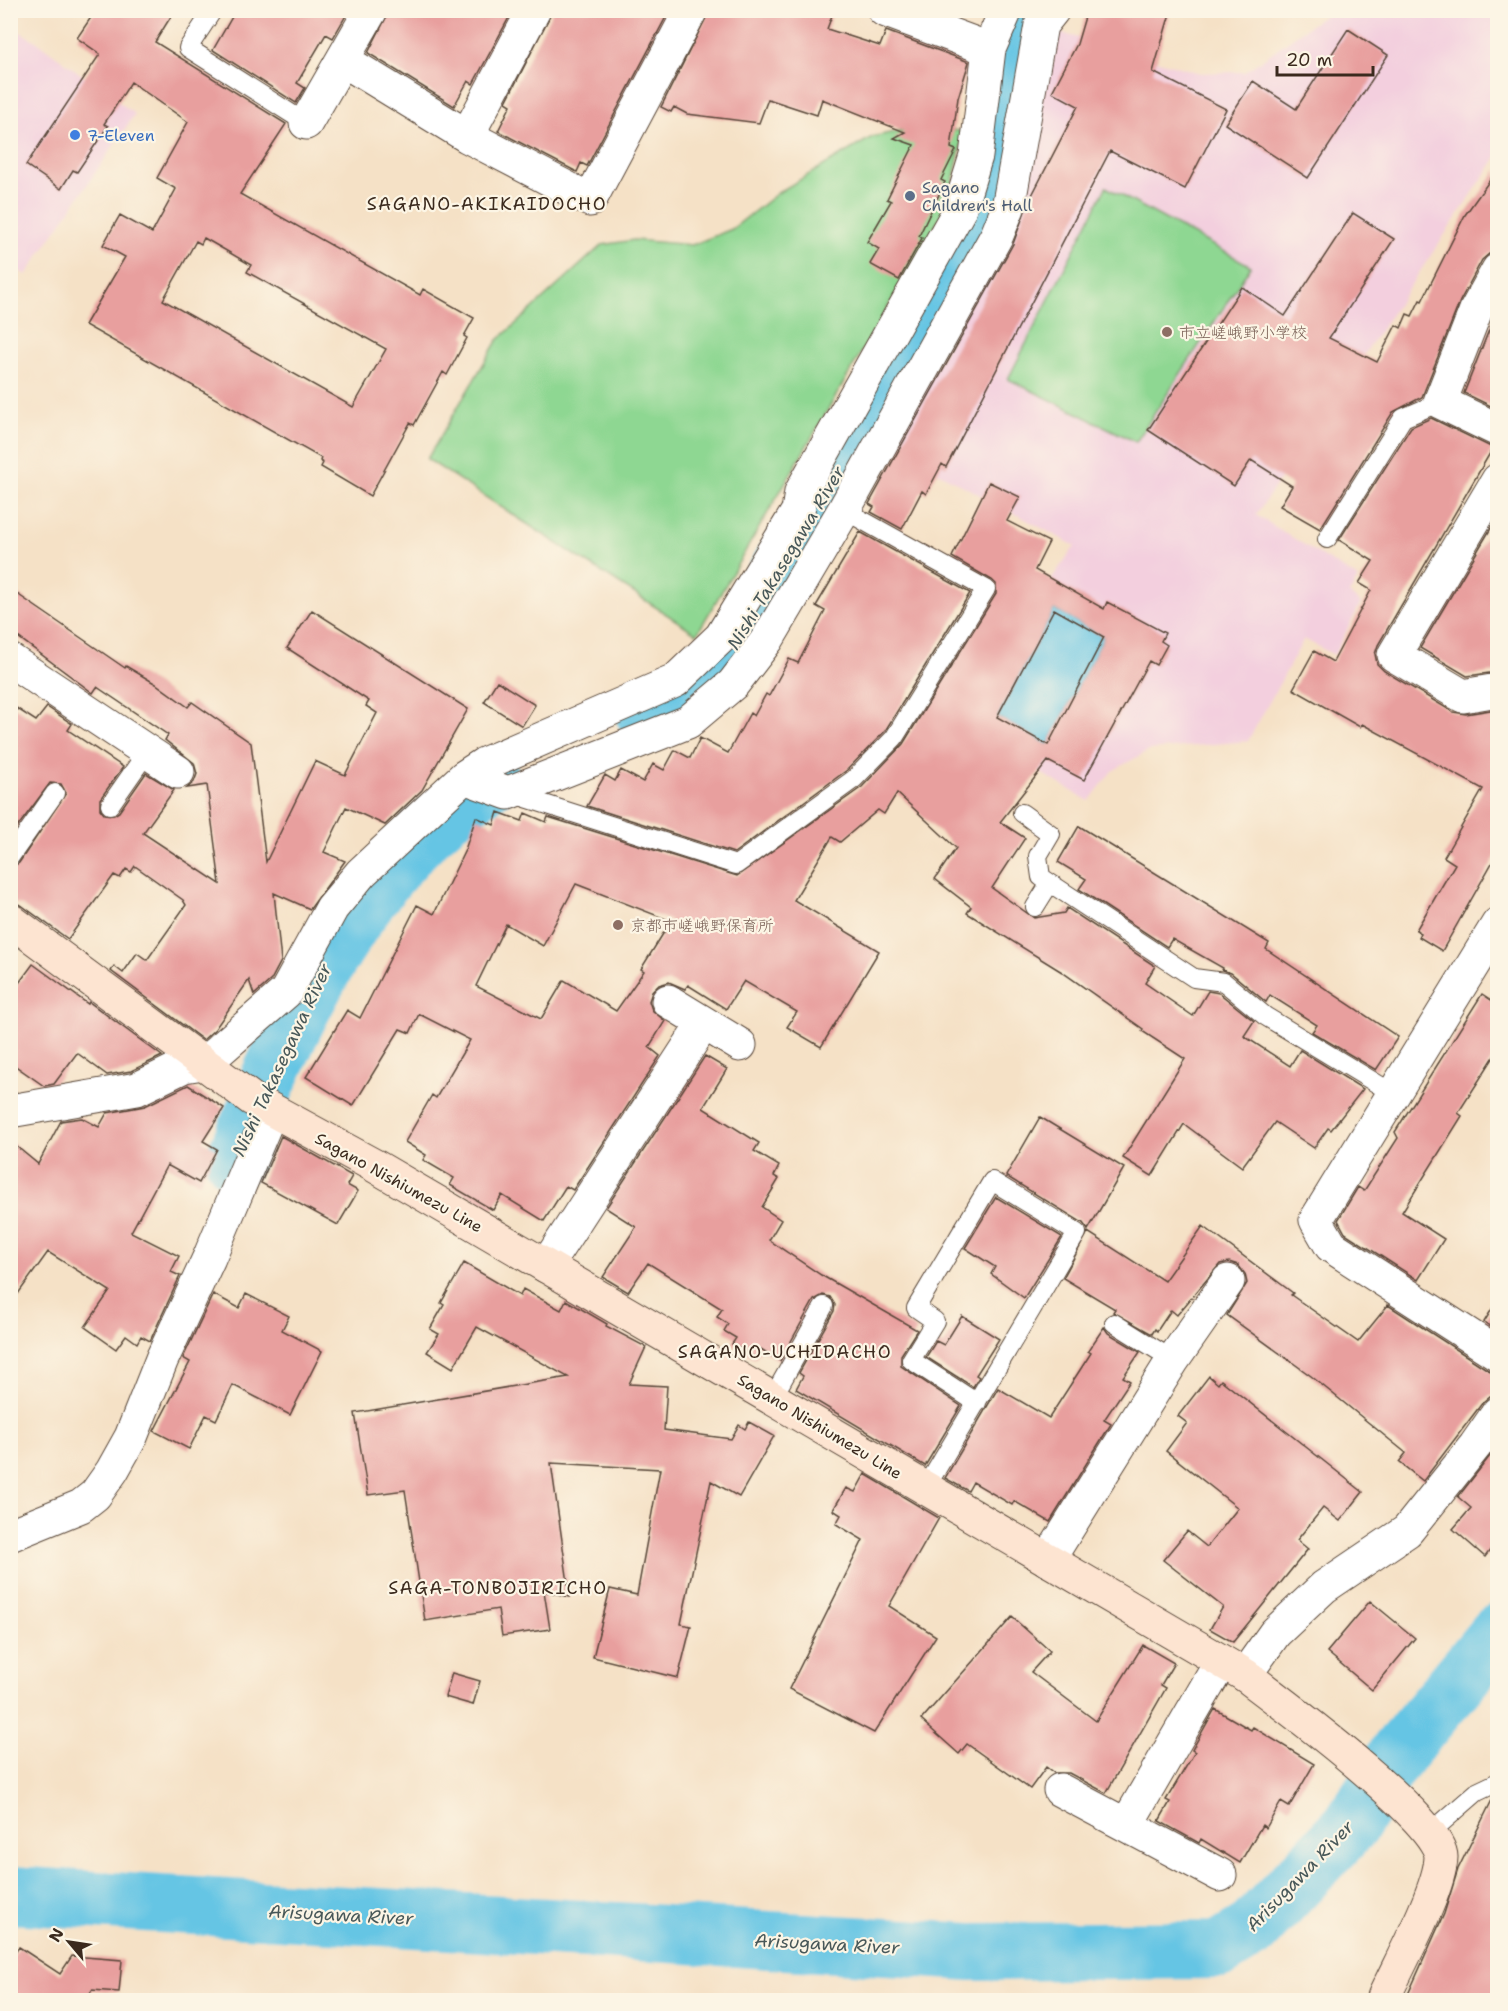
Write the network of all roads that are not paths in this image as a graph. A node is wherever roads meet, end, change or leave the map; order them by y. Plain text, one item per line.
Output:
1 (213, 10) edge
2 (371, 10) edge
3 (534, 10) edge
4 (691, 10) edge
5 (884, 10) edge
6 (1006, 10) edge
7 (1053, 10) edge
8 (989, 49) junction
9 (343, 60) junction
10 (306, 123) joint
11 (467, 136) junction
12 (976, 156) junction
13 (1015, 168) junction
14 (1497, 270) edge
15 (1487, 317) edge
16 (1440, 402) junction
17 (1497, 430) edge
18 (1497, 480) edge
19 (801, 492) junction
20 (844, 510) junction
21 (1327, 539) dead end
22 (10, 660) edge
23 (1497, 690) edge
24 (147, 752) junction
25 (178, 772) dead end
26 (464, 777) junction
27 (56, 793) dead end
28 (508, 793) junction
29 (110, 805) dead end
30 (1022, 813) dead end
31 (10, 857) edge
32 (1050, 883) junction
33 (1035, 907) dead end
34 (10, 920) edge
35 (1497, 924) edge
36 (668, 1001) dead end
37 (704, 1023) junction
38 (740, 1045) dead end
39 (203, 1063) junction
40 (1395, 1094) junction
41 (263, 1106) junction
42 (10, 1111) edge
43 (546, 1266) junction
44 (1228, 1281) dead end
45 (824, 1306) dead end
46 (1114, 1323) dead end
47 (1497, 1354) edge
48 (1173, 1360) junction
49 (773, 1397) junction
50 (976, 1403) junction
51 (1497, 1413) edge
52 (926, 1489) junction
53 (10, 1535) edge
54 (1048, 1560) junction
55 (1233, 1669) junction
56 (1497, 1782) edge
57 (1060, 1790) dead end
58 (1128, 1824) junction
59 (1431, 1832) junction
60 (1220, 1875) dead end
61 (1383, 1999) edge

1 - 10 lane
2 - 9 street
3 - 11 street
4 - 11 street
5 - 8 street
6 - 8 street
7 - 13 street
8 - 12 street
9 - 10 street
9 - 11 street
12 - 13 street
12 - 19 street
13 - 20 street
14 - 15 street
15 - 16 street
16 - 17 street
16 - 21 lane
18 - 23 street
19 - 20 street
19 - 26 street
20 - 28 street
20 - 28 lane
22 - 24 street
24 - 25 street
24 - 29 lane
26 - 28 street
26 - 39 street
27 - 31 lane
30 - 32 lane
32 - 33 lane
32 - 40 lane
34 - 39 main road, Sagano Nishiumezu Line
35 - 40 street
36 - 37 street
37 - 38 street
37 - 43 street
39 - 41 main road, Sagano Nishiumezu Line
39 - 42 street
40 - 47 street
41 - 43 main road, Sagano Nishiumezu Line
41 - 53 street
43 - 49 main road, Sagano Nishiumezu Line
44 - 48 street
45 - 49 lane
46 - 48 lane
48 - 54 street
49 - 52 main road, Sagano Nishiumezu Line
50 - 50 lane
50 - 52 lane
51 - 55 street
52 - 54 main road, Sagano Nishiumezu Line
54 - 55 main road, Sagano Nishiumezu Line
55 - 58 street
55 - 59 main road, Sagano Nishiumezu Line
56 - 59 lane
57 - 58 street
58 - 60 street
59 - 61 main road, Sagano Nishiumezu Line

